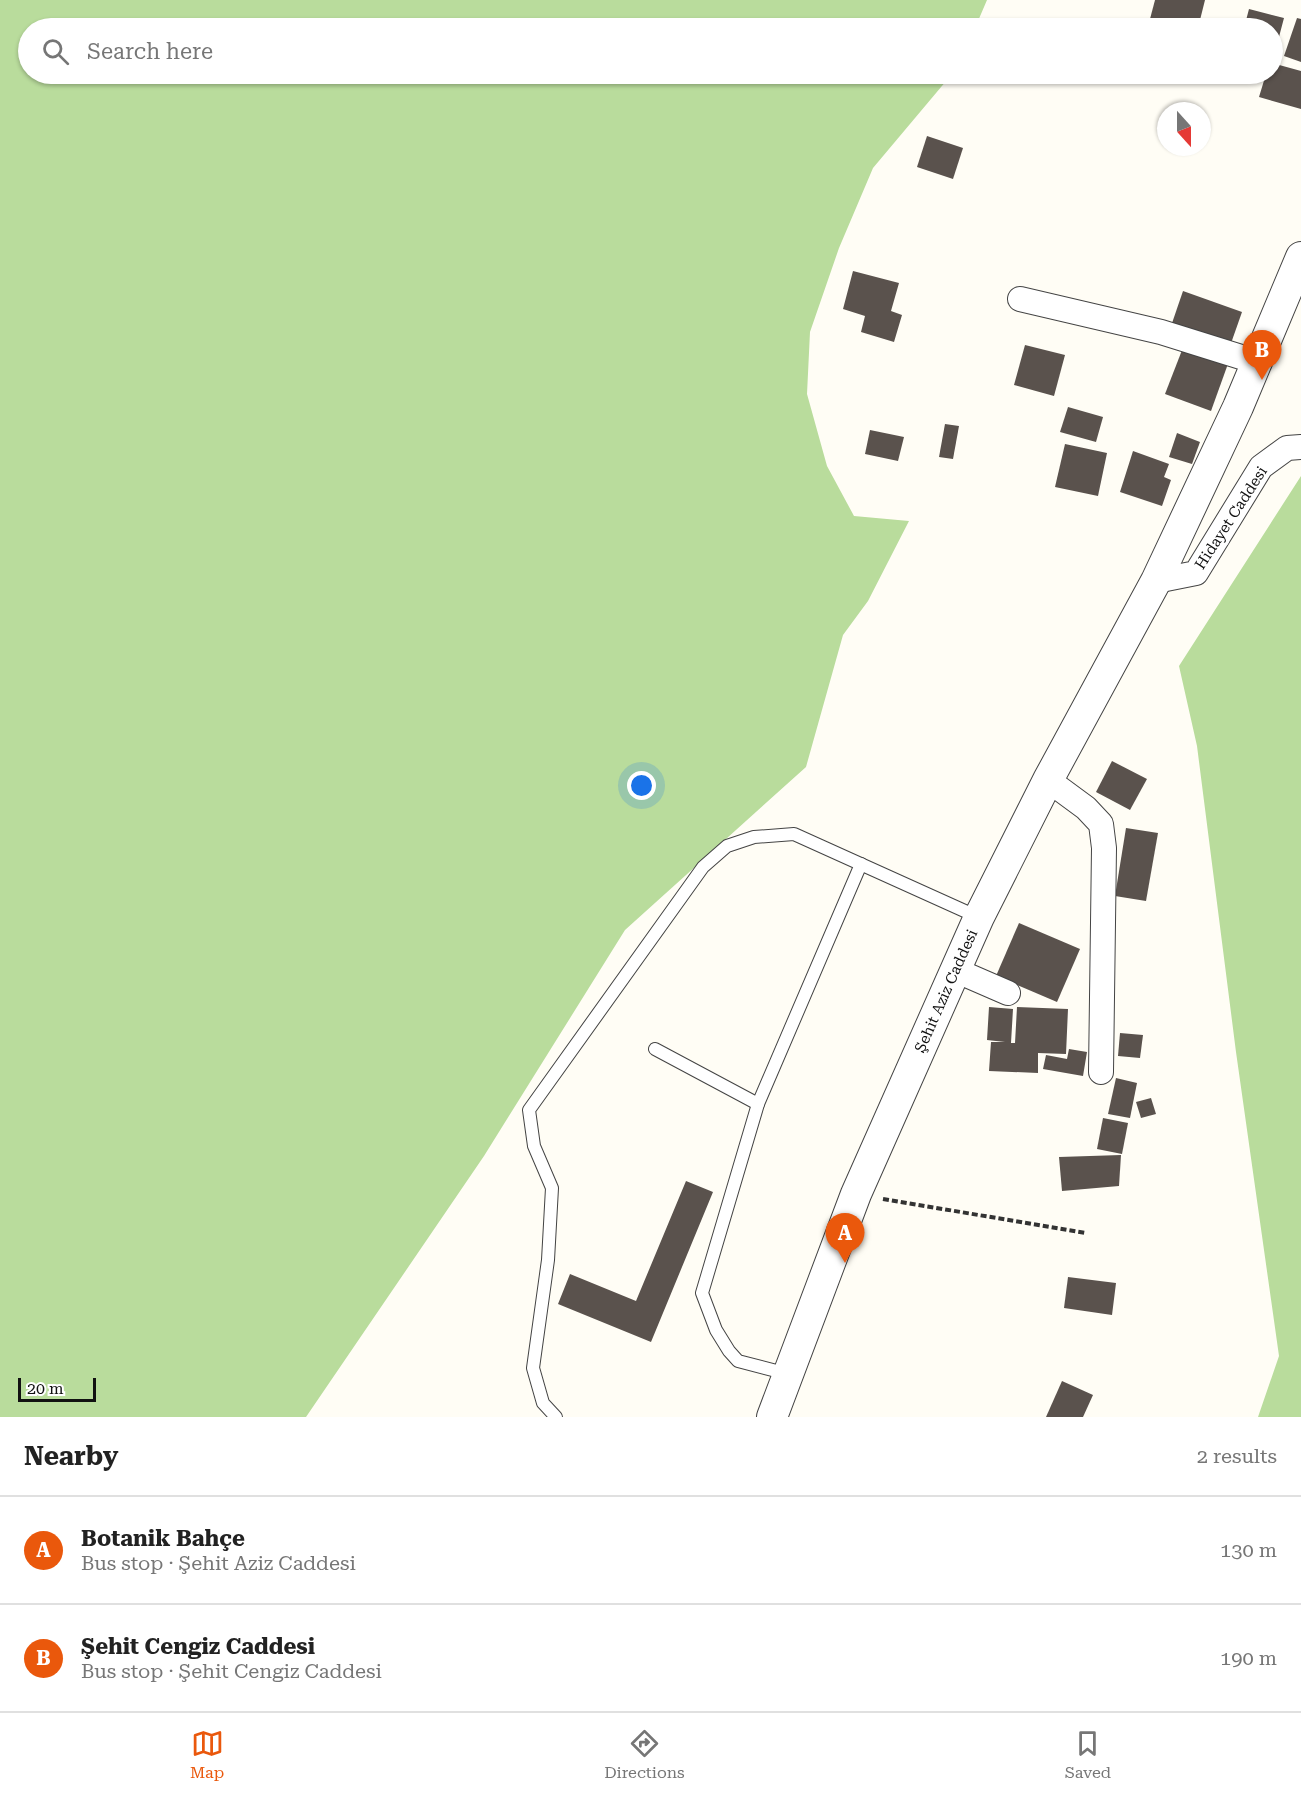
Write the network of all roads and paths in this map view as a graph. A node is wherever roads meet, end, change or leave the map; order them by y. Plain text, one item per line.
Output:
1 (1301, 257) edge
2 (1020, 299) dead end
3 (1257, 362) junction
4 (1301, 447) edge
5 (1156, 581) junction
6 (1048, 780) junction
7 (861, 864) junction
8 (979, 917) junction
9 (955, 970) junction
10 (1008, 993) dead end
11 (655, 1048) dead end
12 (1101, 1072) dead end
13 (758, 1104) junction
14 (856, 1194) junction
15 (1086, 1233) dead end
16 (788, 1374) junction
17 (556, 1417) edge
18 (772, 1417) edge

1 - 3 street, Şehit Aziz Caddesi
2 - 3 street
3 - 5 street, Şehit Aziz Caddesi
4 - 5 street, Hidayet Caddesi
5 - 6 street, Şehit Aziz Caddesi
6 - 8 street, Şehit Aziz Caddesi
6 - 12 street
7 - 8 lane
7 - 13 lane
7 - 17 lane
8 - 9 street, Şehit Aziz Caddesi
9 - 10 street
9 - 14 street, Şehit Aziz Caddesi
11 - 13 lane
13 - 16 lane
14 - 15 path
14 - 16 street, Şehit Aziz Caddesi
16 - 18 street, Şehit Aziz Caddesi

